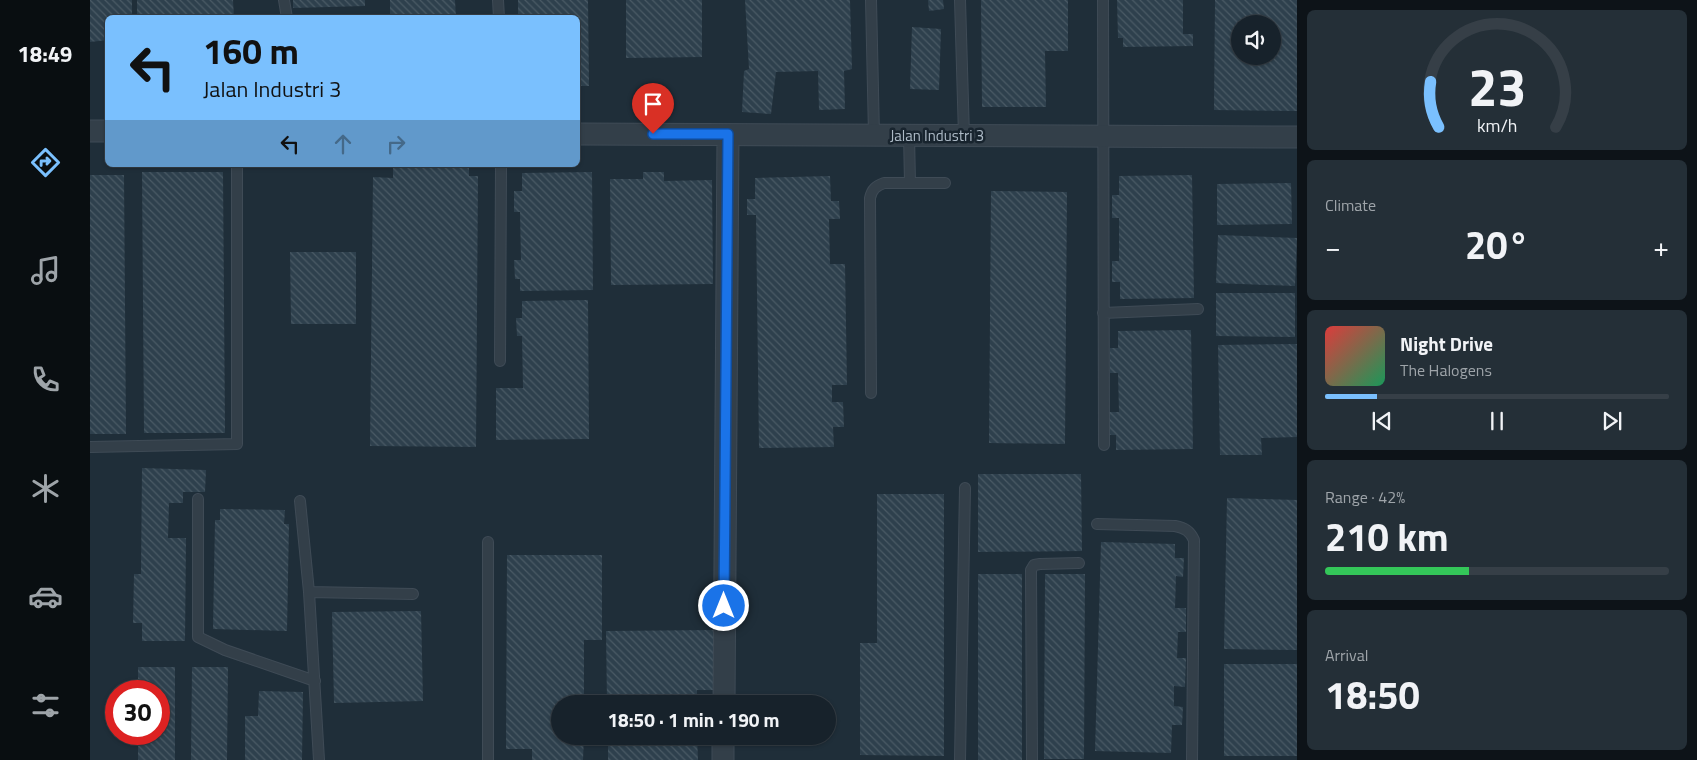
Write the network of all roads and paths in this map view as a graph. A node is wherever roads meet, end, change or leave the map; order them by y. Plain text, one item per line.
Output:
1 (284, 0) edge
2 (498, 0) edge
3 (871, 0) edge
4 (960, 0) edge
5 (1103, 0) edge
6 (286, 15) edge
7 (499, 15) edge
8 (90, 131) edge
9 (105, 131) edge
10 (580, 134) edge
11 (728, 134) junction
12 (874, 135) junction
13 (909, 135) junction
14 (964, 136) junction
15 (1102, 136) junction
16 (1297, 137) edge
17 (236, 167) edge
18 (501, 167) edge
19 (910, 182) junction
20 (945, 184) dead end
21 (1198, 309) dead end
22 (1103, 313) junction
23 (500, 361) dead end
24 (871, 393) dead end
25 (1104, 446) dead end
26 (90, 448) edge
27 (965, 488) dead end
28 (198, 499) dead end
29 (300, 501) dead end
30 (1098, 524) dead end
31 (488, 542) dead end
32 (1079, 563) dead end
33 (309, 592) junction
34 (412, 594) dead end
35 (315, 681) junction
36 (724, 695) edge
37 (723, 745) edge
38 (319, 760) edge
39 (488, 760) edge
40 (723, 760) edge
41 (960, 760) edge
42 (1032, 760) edge
43 (1192, 760) edge

1 - 6 lane
2 - 7 lane
3 - 12 lane
4 - 14 lane
5 - 15 lane
8 - 9 street
10 - 11 street, Jalan Industri 3
11 - 12 street, Jalan Industri 3
11 - 36 street
12 - 13 street, Jalan Industri 3
13 - 14 street, Jalan Industri 3
13 - 19 lane
14 - 15 street, Jalan Industri 3
15 - 16 street, Jalan Industri 3
15 - 22 lane
17 - 26 lane
18 - 23 lane
19 - 20 lane
19 - 24 lane
21 - 22 lane
22 - 25 lane
27 - 41 lane
28 - 35 lane
29 - 33 lane
30 - 43 lane
31 - 39 lane
32 - 42 lane
33 - 34 lane
33 - 35 lane
35 - 38 lane
37 - 40 street

